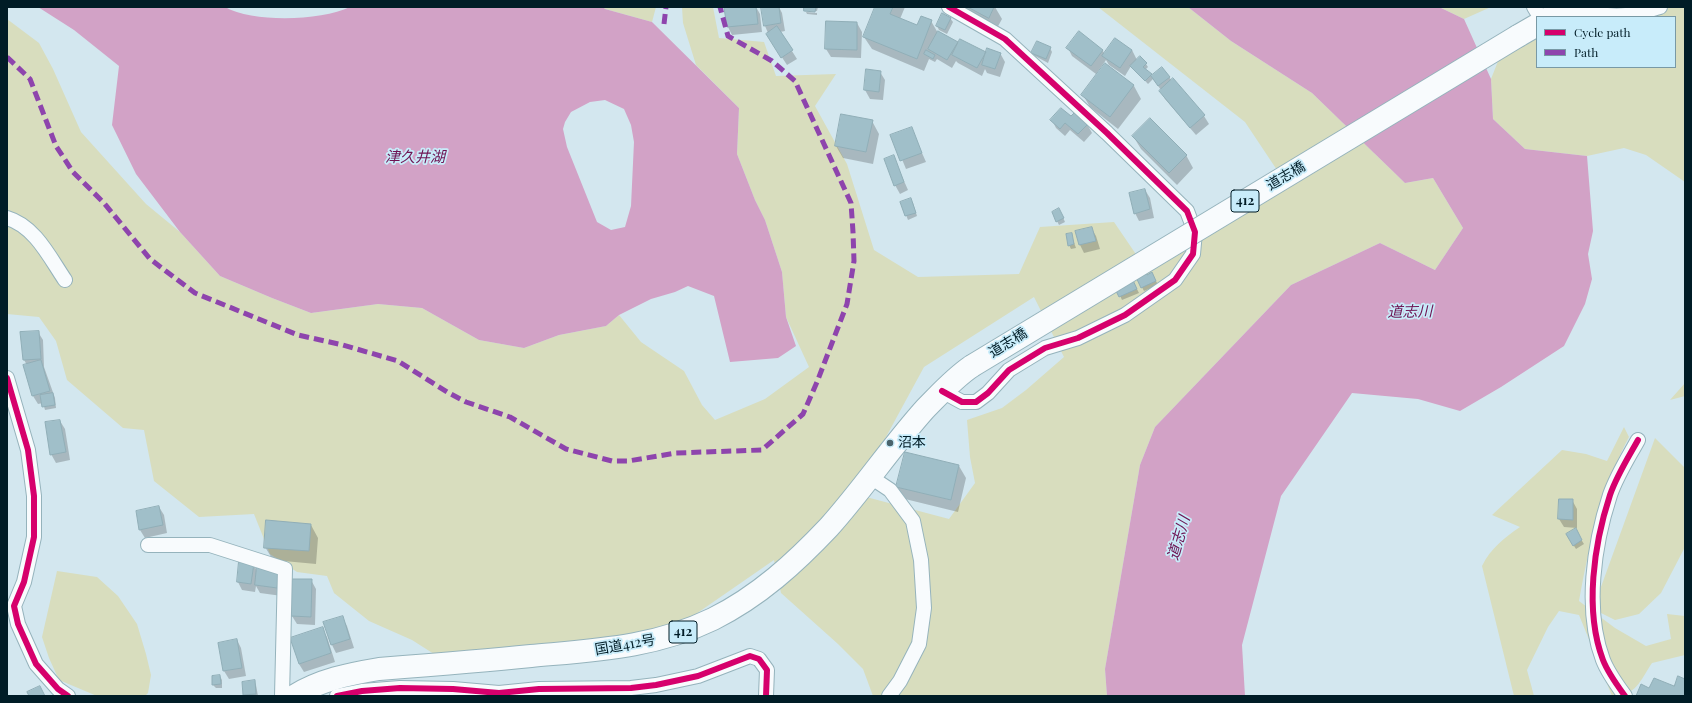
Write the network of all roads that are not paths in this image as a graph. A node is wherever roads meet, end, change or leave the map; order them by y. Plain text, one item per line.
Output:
1 (949, 7) edge
2 (1534, 7) edge
3 (1660, 7) edge
4 (1560, 11) edge
5 (1539, 16) edge
6 (1536, 26) edge
7 (7, 218) edge
8 (65, 280) dead end
9 (972, 366) joint
10 (7, 378) edge
11 (942, 391) junction
12 (1638, 440) dead end
13 (869, 476) junction
14 (148, 545) dead end
15 (68, 696) edge
16 (282, 696) edge
17 (294, 696) edge
18 (337, 696) edge
19 (766, 696) edge
20 (888, 696) edge
21 (1625, 696) edge

1 - 11 street
2 - 5 street
3 - 4 street
6 - 9 highway, 道志橋 / 412, bridge
7 - 8 street
9 - 11 highway, 国道412号 / 412
10 - 15 street
11 - 13 highway, 国道412号 / 412
12 - 21 street
13 - 17 highway, 国道412号 / 412
13 - 20 street
14 - 16 street
18 - 19 street

